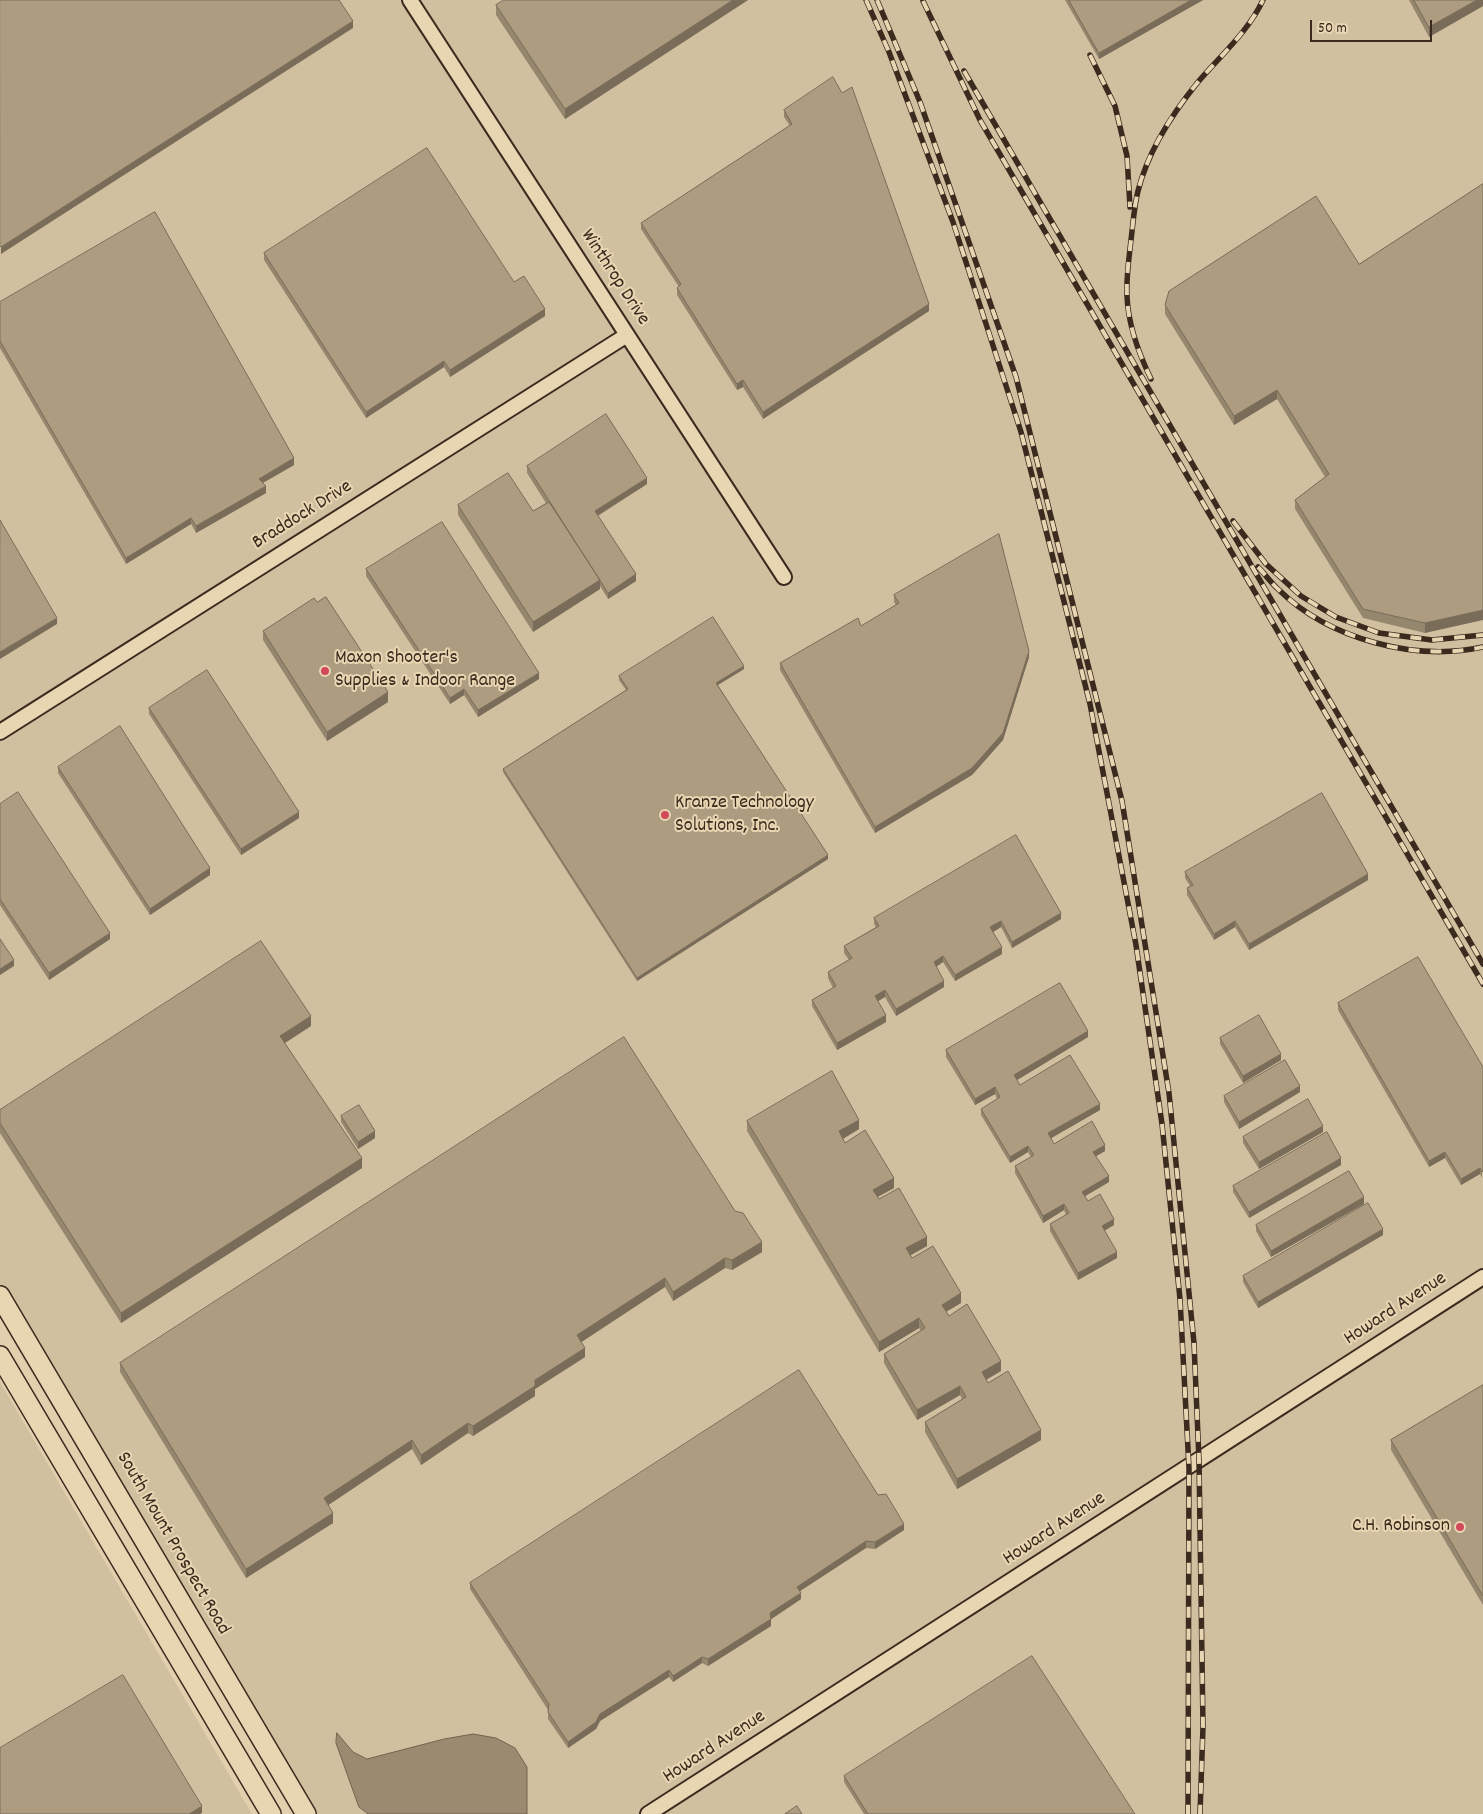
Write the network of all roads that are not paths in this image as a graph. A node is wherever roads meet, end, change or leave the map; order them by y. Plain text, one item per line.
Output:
1 (410, 0) edge
2 (627, 335) junction
3 (784, 577) dead end
4 (0, 732) edge
5 (1483, 1278) edge
6 (0, 1296) edge
7 (0, 1356) edge
8 (271, 1814) edge
9 (306, 1814) edge
10 (648, 1814) edge

1 - 2 street, Winthrop Drive
2 - 3 street, Winthrop Drive
2 - 4 street, Braddock Drive
5 - 10 street, Howard Avenue
6 - 9 main road, South Mount Prospect Road
7 - 8 main road

